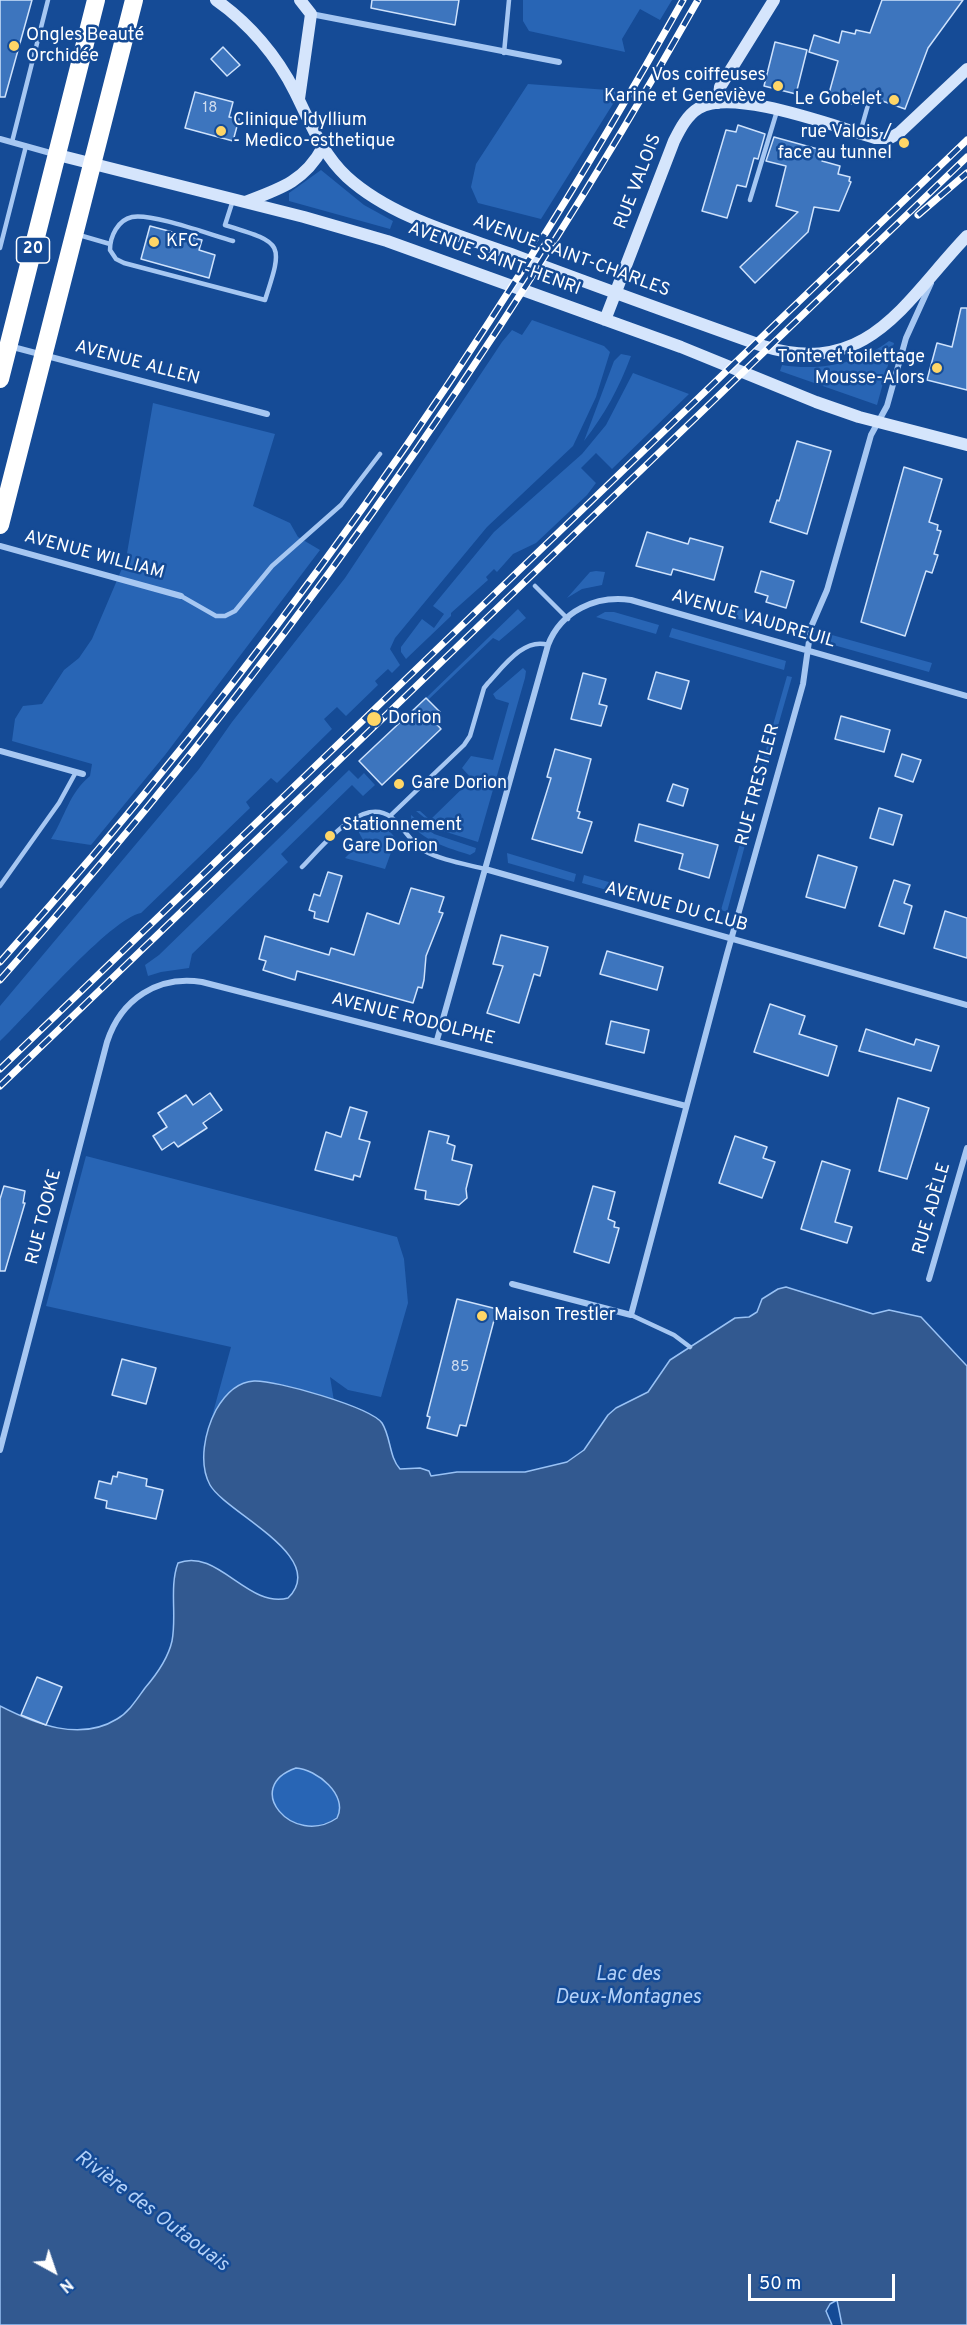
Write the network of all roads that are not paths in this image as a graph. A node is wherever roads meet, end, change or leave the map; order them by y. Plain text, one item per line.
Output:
1 (48, 0) edge
2 (96, 0) edge
3 (134, 0) edge
4 (216, 0) edge
5 (300, 0) edge
6 (509, 0) edge
7 (774, 0) edge
8 (311, 14) junction
9 (504, 53) junction
10 (559, 62) dead end
11 (967, 69) edge
12 (870, 98) dead end
13 (299, 101) junction
14 (718, 103) junction
15 (777, 111) junction
16 (860, 134) junction
17 (0, 139) edge
18 (12, 142) junction
19 (26, 146) junction
20 (323, 147) junction
21 (57, 155) junction
22 (94, 164) junction
23 (750, 200) dead end
24 (239, 201) junction
25 (76, 234) junction
26 (967, 236) edge
27 (233, 241) dead end
28 (110, 244) junction
29 (0, 248) edge
30 (937, 271) junction
31 (615, 293) junction
32 (605, 320) junction
33 (4, 345) edge
34 (44, 354) junction
35 (0, 379) edge
36 (267, 414) dead end
37 (878, 422) junction
38 (967, 445) edge
39 (380, 454) dead end
40 (0, 525) edge
41 (0, 546) edge
42 (535, 586) dead end
43 (181, 596) joint
44 (568, 619) junction
45 (548, 645) junction
46 (807, 652) junction
47 (967, 696) edge
48 (0, 751) edge
49 (80, 773) joint
50 (390, 816) junction
51 (302, 867) dead end
52 (484, 869) junction
53 (0, 886) edge
54 (731, 938) junction
55 (135, 999) joint
56 (967, 1005) edge
57 (437, 1040) junction
58 (686, 1106) junction
59 (967, 1148) edge
60 (929, 1280) dead end
61 (512, 1284) dead end
62 (631, 1315) junction
63 (690, 1347) dead end
64 (0, 1450) edge

1 - 18 lane
2 - 21 highway, 20
3 - 22 highway, 20
4 - 13 main road, AVENUE SAINT-CHARLES
5 - 8 main road
6 - 9 lane
7 - 14 main road
8 - 9 street
8 - 13 main road
9 - 10 street
11 - 16 main road, RUE VALOIS
12 - 16 lane
13 - 20 main road, AVENUE SAINT-CHARLES
14 - 15 main road, RUE VALOIS
14 - 31 main road, RUE VALOIS
15 - 16 main road, RUE VALOIS
15 - 23 lane
17 - 18 street, AVENUE SAINT-HENRI
18 - 19 street, AVENUE SAINT-HENRI
19 - 21 street, AVENUE SAINT-HENRI
19 - 29 lane
20 - 24 main road
20 - 31 main road, AVENUE SAINT-CHARLES
21 - 22 main road, AVENUE SAINT-HENRI
21 - 33 highway, 20
22 - 24 main road, AVENUE SAINT-HENRI
22 - 25 highway, 20
24 - 28 lane
24 - 32 main road, AVENUE SAINT-HENRI
25 - 28 lane
25 - 34 highway, 20
26 - 30 main road, AVENUE SAINT-CHARLES
27 - 28 lane
30 - 31 main road, AVENUE SAINT-CHARLES
30 - 37 street, RUE TRESTLER
31 - 32 main road, RUE VALOIS
32 - 37 main road, AVENUE SAINT-HENRI
33 - 34 street, AVENUE ALLEN
33 - 35 highway, 20
34 - 36 street, AVENUE ALLEN
34 - 40 highway, 20
37 - 38 main road, AVENUE SAINT-HENRI
37 - 46 street, RUE TRESTLER
39 - 43 lane
41 - 43 street, AVENUE WILLIAM
42 - 44 lane
44 - 45 street, AVENUE VAUDREUIL
44 - 46 street, AVENUE VAUDREUIL
45 - 50 lane
45 - 52 street
46 - 47 street, AVENUE VAUDREUIL
46 - 54 street, RUE TRESTLER
48 - 49 street
49 - 53 lane
50 - 51 lane
50 - 52 lane, AVENUE DU CLUB
52 - 54 street, AVENUE DU CLUB
52 - 57 street
54 - 56 street, AVENUE DU CLUB
54 - 58 street, RUE TRESTLER
55 - 57 street, AVENUE RODOLPHE
55 - 64 street, RUE TOOKE
57 - 58 street, AVENUE RODOLPHE
58 - 62 street, RUE TRESTLER
59 - 60 street, RUE ADÈLE
61 - 62 street
62 - 63 lane

